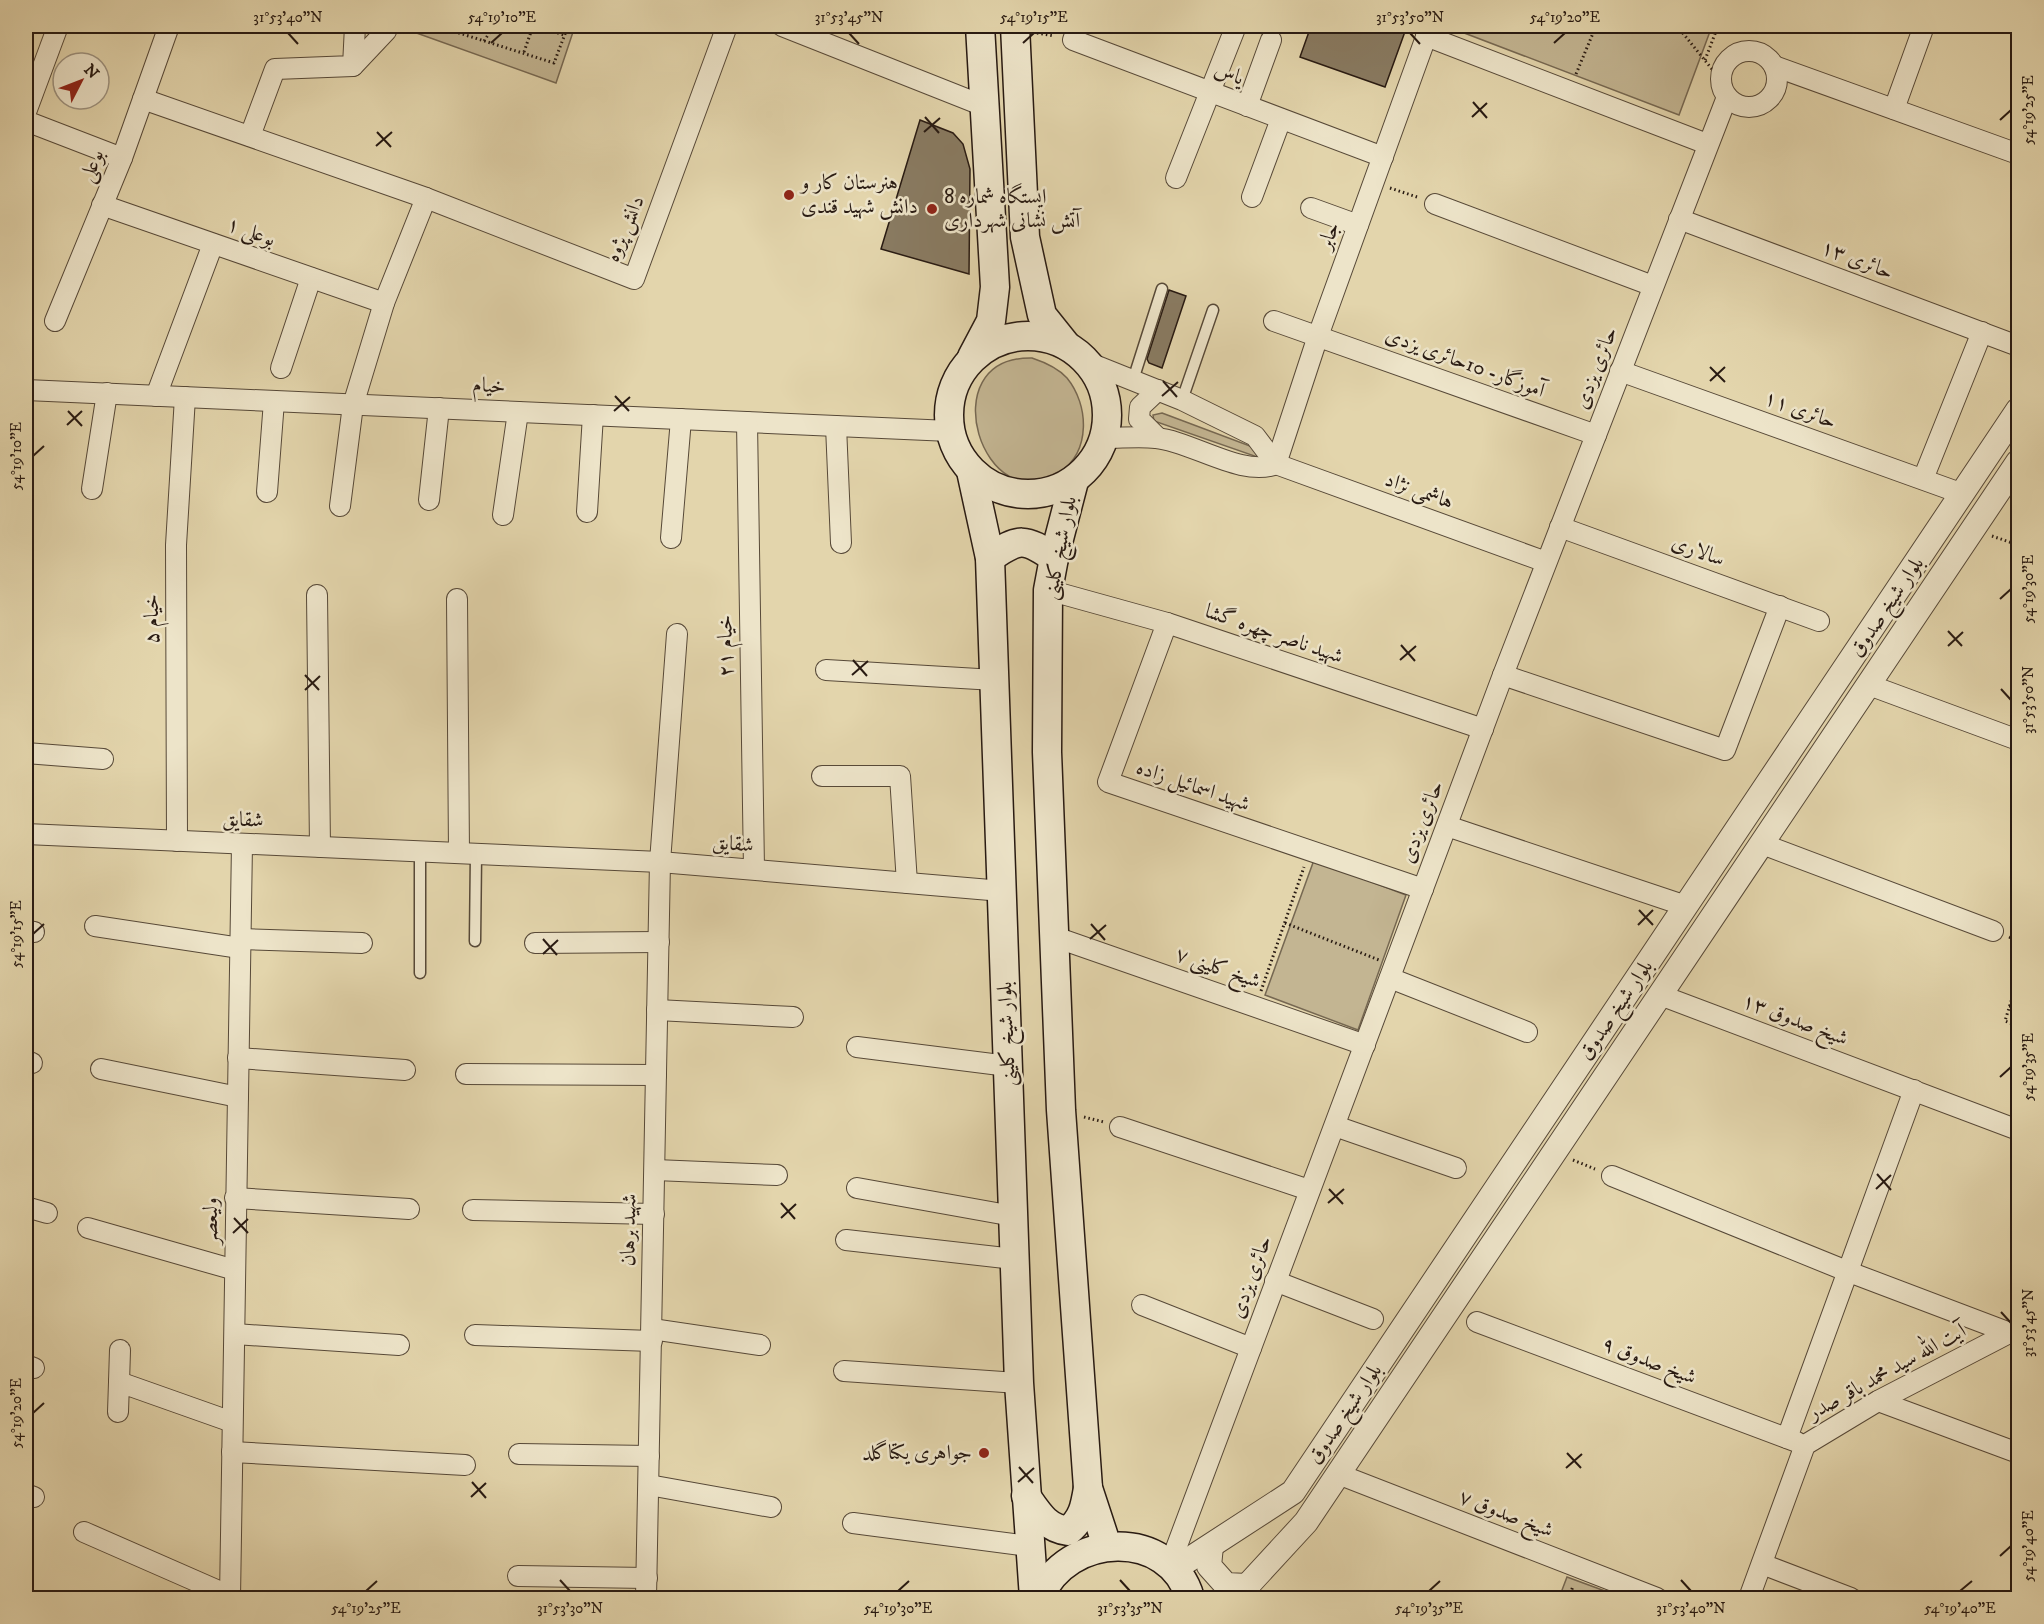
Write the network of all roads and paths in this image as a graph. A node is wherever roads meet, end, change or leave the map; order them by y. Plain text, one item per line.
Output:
1 (58, 26) edge
2 (169, 26) edge
3 (355, 26) edge
4 (388, 26) edge
5 (437, 26) edge
6 (494, 26) edge
7 (534, 26) edge
8 (568, 26) edge
9 (728, 26) edge
10 (782, 26) edge
11 (980, 26) edge
12 (1236, 26) edge
13 (1596, 26) edge
14 (1677, 26) edge
15 (1718, 26) edge
16 (1924, 26) edge
17 (1015, 27) edge
18 (1428, 31) edge
19 (1076, 33) edge
20 (564, 35) junction
21 (484, 40) junction
22 (1271, 40) dead end
23 (524, 53) junction
24 (1705, 60) junction
25 (353, 66) junction
26 (1774, 66) junction
27 (1723, 88) junction
28 (1569, 91) junction
29 (1210, 92) junction
30 (142, 99) junction
31 (984, 106) junction
32 (1247, 106) junction
33 (1894, 109) junction
34 (26, 112) edge
35 (1019, 112) junction
36 (1281, 119) junction
37 (26, 122) edge
38 (250, 136) junction
39 (1707, 144) junction
40 (2019, 154) edge
41 (1383, 157) junction
42 (122, 158) junction
43 (1176, 178) dead end
44 (1374, 182) junction
45 (426, 198) junction
46 (1252, 198) dead end
47 (1435, 204) joint
48 (102, 205) junction
49 (1311, 208) dead end
50 (1679, 219) junction
51 (1358, 225) junction
52 (213, 244) junction
53 (311, 278) junction
54 (1653, 286) junction
55 (1162, 289) dead end
56 (384, 303) junction
57 (1213, 310) dead end
58 (55, 321) dead end
59 (1274, 321) dead end
60 (1982, 332) junction
61 (1318, 336) junction
62 (2019, 346) edge
63 (1077, 353) junction
64 (970, 359) junction
65 (281, 368) dead end
66 (1620, 371) junction
67 (1133, 380) junction
68 (1158, 390) junction
69 (107, 393) junction
70 (26, 394) edge
71 (156, 396) junction
72 (185, 397) junction
73 (1182, 400) junction
74 (274, 401) junction
75 (353, 405) junction
76 (439, 408) junction
77 (2019, 410) edge
78 (518, 412) junction
79 (593, 415) junction
80 (681, 419) junction
81 (747, 422) junction
82 (836, 426) junction
83 (950, 431) junction
84 (1596, 435) junction
85 (1105, 438) junction
86 (1158, 438) junction
87 (2019, 462) edge
88 (1276, 464) junction
89 (971, 471) junction
90 (1923, 479) junction
91 (1074, 481) junction
92 (92, 489) dead end
93 (267, 492) dead end
94 (1963, 494) junction
95 (429, 500) dead end
96 (340, 506) dead end
97 (587, 512) dead end
98 (503, 515) dead end
99 (1560, 527) junction
100 (1973, 531) junction
101 (671, 538) dead end
102 (841, 543) dead end
103 (2019, 545) edge
104 (990, 558) junction
105 (1054, 558) junction
106 (1546, 562) junction
107 (1048, 590) junction
108 (317, 595) dead end
109 (457, 599) dead end
110 (1779, 606) junction
111 (1819, 621) dead end
112 (1167, 623) junction
113 (677, 633) dead end
114 (826, 670) dead end
115 (1503, 675) junction
116 (994, 680) junction
117 (1869, 685) junction
118 (1483, 729) junction
119 (2019, 740) edge
120 (26, 753) edge
121 (104, 759) dead end
122 (822, 776) dead end
123 (1447, 826) junction
124 (26, 834) edge
125 (177, 841) junction
126 (243, 844) junction
127 (1762, 844) junction
128 (320, 847) junction
129 (420, 851) junction
130 (1310, 851) junction
131 (467, 853) junction
132 (660, 861) junction
133 (754, 869) junction
134 (907, 883) junction
135 (1423, 890) junction
136 (1002, 891) junction
137 (1686, 906) junction
138 (1285, 923) junction
139 (95, 926) dead end
140 (1993, 931) dead end
141 (1055, 937) junction
142 (475, 941) dead end
143 (658, 942) junction
144 (241, 943) junction
145 (362, 943) dead end
146 (535, 943) dead end
147 (1392, 972) junction
148 (420, 973) dead end
149 (2019, 979) edge
150 (1660, 995) junction
151 (1255, 1006) junction
152 (2010, 1006) junction
153 (2019, 1007) edge
154 (657, 1010) junction
155 (793, 1017) dead end
156 (2019, 1026) edge
157 (1527, 1032) dead end
158 (1365, 1045) junction
159 (857, 1047) dead end
160 (238, 1058) junction
161 (1008, 1066) junction
162 (101, 1069) dead end
163 (405, 1070) dead end
164 (466, 1074) dead end
165 (656, 1075) junction
166 (1914, 1090) junction
167 (238, 1097) junction
168 (1061, 1110) junction
169 (1335, 1126) junction
170 (1120, 1127) joint
171 (2019, 1131) edge
172 (1555, 1153) junction
173 (1456, 1168) dead end
174 (655, 1170) junction
175 (777, 1175) dead end
176 (1612, 1176) joint
177 (857, 1188) dead end
178 (1309, 1190) junction
179 (236, 1198) junction
180 (26, 1207) edge
181 (409, 1209) dead end
182 (472, 1210) dead end
183 (47, 1213) dead end
184 (654, 1214) junction
185 (1013, 1216) junction
186 (88, 1228) dead end
187 (846, 1240) dead end
188 (1014, 1259) junction
189 (235, 1270) junction
190 (1849, 1272) junction
191 (1275, 1281) junction
192 (1142, 1305) dead end
193 (1373, 1319) dead end
194 (1477, 1322) dead end
195 (235, 1334) junction
196 (2014, 1334) edge
197 (475, 1335) dead end
198 (652, 1335) junction
199 (399, 1345) dead end
200 (760, 1345) dead end
201 (1251, 1348) junction
202 (120, 1350) dead end
203 (844, 1371) dead end
204 (119, 1382) junction
205 (1018, 1383) junction
206 (1878, 1401) junction
207 (118, 1412) dead end
208 (232, 1422) junction
209 (1796, 1442) junction
210 (232, 1452) junction
211 (2019, 1453) edge
212 (519, 1454) dead end
213 (649, 1456) junction
214 (465, 1465) dead end
215 (1338, 1474) junction
216 (649, 1485) junction
217 (1088, 1488) junction
218 (1026, 1496) junction
219 (771, 1507) dead end
220 (853, 1523) dead end
221 (84, 1532) dead end
222 (1028, 1546) junction
223 (1107, 1546) junction
224 (1211, 1546) junction
225 (1762, 1564) junction
226 (1171, 1568) junction
227 (518, 1576) dead end
228 (647, 1578) junction
229 (1242, 1592) edge
230 (230, 1597) edge
231 (646, 1599) edge
232 (1034, 1599) edge
233 (1039, 1599) edge
234 (1190, 1599) edge
235 (1657, 1599) edge
236 (1749, 1599) edge
237 (1851, 1599) edge

1 - 34 street
2 - 30 street, بوعلی
3 - 25 street
4 - 25 street
5 - 21 path
6 - 21 path
7 - 20 path
7 - 23 path
8 - 20 path
9 - 45 street, دانش پژوه
10 - 31 street
11 - 31 main road
12 - 29 street
13 - 28 path
14 - 24 path
15 - 24 path
16 - 33 street
17 - 19 path
17 - 35 main road
18 - 28 street
18 - 41 street, جابر
19 - 29 street, یاس
20 - 23 path
21 - 23 path
22 - 32 street
24 - 27 path
25 - 38 street
26 - 27 street
26 - 27 street
26 - 33 street
27 - 39 street, حائری یزدی
28 - 39 street
29 - 32 street, یاس
29 - 43 street
30 - 38 street
30 - 42 street, بوعلی
31 - 35 main road
31 - 64 main road
32 - 36 street, یاس
33 - 40 street
35 - 63 main road
36 - 41 street, یاس
36 - 46 street
37 - 42 street
38 - 45 street
39 - 50 street, حائری یزدی
41 - 44 street, جابر
42 - 48 street, بوعلی
44 - 47 path
44 - 51 street, جابر
45 - 56 street
47 - 54 street
48 - 52 street, ۱ بوعلی
48 - 58 street, بوعلی
49 - 51 street
50 - 54 street, حائری یزدی
50 - 60 street, حائری ۱۳
51 - 61 street, جابر
52 - 53 street, ۱ بوعلی
52 - 71 street
53 - 56 street, ۱ بوعلی
53 - 65 street
54 - 66 street, حائری یزدی
55 - 67 lane
56 - 75 street
57 - 73 lane
59 - 61 street, آموزگار- 10حائری یزدی
60 - 62 street, حائری ۱۳
60 - 90 street
61 - 84 street, آموزگار- 10حائری یزدی
61 - 88 street, جابر
63 - 64 main road
63 - 67 street
63 - 85 main road
64 - 83 main road
66 - 84 street, حائری یزدی
66 - 90 street, حائری ۱۱
67 - 68 street
68 - 73 street
68 - 86 street
69 - 70 street, خیام
69 - 71 street, خیام
69 - 92 street
71 - 72 street, خیام
72 - 74 street, خیام
72 - 125 street, خیام ۵
73 - 88 street
74 - 75 street, خیام
74 - 93 street
75 - 76 street, خیام
75 - 96 street
76 - 78 street, خیام
76 - 95 street
77 - 94 street, بلوار شیخ صدوق
78 - 79 street, خیام
78 - 98 street
79 - 80 street, خیام
79 - 97 street
80 - 81 street, خیام
80 - 101 street
81 - 82 street, خیام
81 - 133 street, خیام ۲۱
82 - 83 street, خیام
82 - 102 street
83 - 89 main road
84 - 99 street, حائری یزدی
85 - 86 street
85 - 91 main road
86 - 88 street
87 - 100 street, بلوار شیخ صدوق
88 - 106 street, هاشمی نژاد
89 - 91 main road
89 - 104 main road, بلوار شیخ کلینی
90 - 94 street, حائری ۱۱
91 - 105 main road, بلوار شیخ کلینی
94 - 137 street, بلوار شیخ صدوق
99 - 106 street, حائری یزدی
99 - 110 street, سالاری
100 - 103 path
100 - 117 street, بلوار شیخ صدوق
104 - 105 main road
104 - 116 main road, بلوار شیخ کلینی
105 - 107 main road, بلوار شیخ کلینی
106 - 115 street, حائری یزدی
107 - 112 street, شهید ناصر چهره گشا
107 - 141 main road, بلوار شیخ کلینی
108 - 128 street
109 - 131 street
110 - 111 street, سالاری
110 - 115 street
112 - 118 street, شهید ناصر چهره گشا
112 - 130 street, شهید اسمائیل زاده
113 - 132 street, شهید برهان
114 - 116 street
115 - 118 street, حائری یزدی
116 - 136 main road, بلوار شیخ کلینی
117 - 119 street
117 - 127 street, بلوار شیخ صدوق
118 - 123 street, حائری یزدی
120 - 121 street
122 - 134 street
123 - 135 street, حائری یزدی
123 - 137 street
124 - 125 street, شقایق
125 - 126 street, شقایق
126 - 128 street, شقایق
126 - 144 street, ولیعصر
127 - 140 street
127 - 150 street, بلوار شیخ صدوق
128 - 129 street, شقایق
129 - 131 street, شقایق
129 - 148 lane
130 - 135 street, شهید اسمائیل زاده
130 - 138 path
131 - 132 street, شقایق
131 - 142 lane
132 - 133 street, شقایق
132 - 143 street, شهید برهان
133 - 134 street, شقایق
134 - 136 street, شقایق
135 - 147 street, حائری یزدی
136 - 161 main road, بلوار شیخ کلینی
137 - 224 street, بلوار شیخ صدوق
138 - 147 path
138 - 151 path
139 - 144 street
141 - 151 street, شیخ کلینی ۷
141 - 168 main road, بلوار شیخ کلینی
143 - 146 street
143 - 154 street, شهید برهان
144 - 145 street
144 - 160 street, ولیعصر
147 - 157 street
147 - 158 street, حائری یزدی
149 - 152 path
150 - 166 street, شیخ صدوق ۱۳
150 - 172 street, بلوار شیخ صدوق
151 - 158 street, شیخ کلینی ۷
152 - 153 path
152 - 156 path
154 - 155 street
154 - 165 street, شهید برهان
158 - 169 street, حائری یزدی
159 - 161 street
160 - 163 street
160 - 167 street, ولیعصر
161 - 185 main road, بلوار شیخ کلینی
162 - 167 street
164 - 165 street
165 - 174 street, شهید برهان
166 - 171 street, شیخ صدوق ۱۳
166 - 190 street
167 - 179 street, ولیعصر
168 - 170 path
168 - 217 main road, بلوار شیخ کلینی
169 - 173 street
169 - 178 street, حائری یزدی
170 - 178 street
172 - 176 path
172 - 215 street, بلوار شیخ صدوق
174 - 175 street
174 - 184 street, شهید برهان
176 - 190 street
177 - 185 street
178 - 191 street, حائری یزدی
179 - 181 street
179 - 189 street, ولیعصر
180 - 183 street
182 - 184 street
184 - 198 street, شهید برهان
185 - 188 main road, بلوار شیخ کلینی
186 - 189 street
187 - 188 street
188 - 205 main road, بلوار شیخ کلینی
189 - 195 street, ولیعصر
190 - 196 street
190 - 209 street
191 - 193 street
191 - 201 street, حائری یزدی
192 - 201 street
194 - 209 street, شیخ صدوق ۹
195 - 199 street
195 - 208 street, ولیعصر
196 - 206 street, آیت الله سید محمد باقر صدر
197 - 198 street
198 - 200 street
198 - 213 street, شهید برهان
201 - 226 street, حائری یزدی
202 - 204 street
203 - 205 street
204 - 207 street
204 - 208 street
205 - 218 main road, بلوار شیخ کلینی
206 - 209 street, آیت الله سید محمد باقر صدر
206 - 211 street
208 - 210 street, ولیعصر
209 - 225 street, آیت الله سید محمد باقر صدر
210 - 214 street
210 - 230 street, ولیعصر
212 - 213 street
213 - 216 street, شهید برهان
215 - 229 street, بلوار شیخ صدوق
215 - 235 street, شیخ صدوق ۷
216 - 219 street
216 - 228 street, شهید برهان
217 - 218 main road
217 - 223 main road, بلوار شیخ کلینی
218 - 222 main road, بلوار شیخ کلینی
220 - 222 street
221 - 230 street
222 - 232 main road, بلوار شیخ کلینی
223 - 226 main road
223 - 233 main road
224 - 226 street, بلوار شیخ صدوق
224 - 229 street
225 - 236 street, آیت الله سید محمد باقر صدر
225 - 237 street
226 - 234 main road
227 - 228 street
228 - 231 street, شهید برهان

